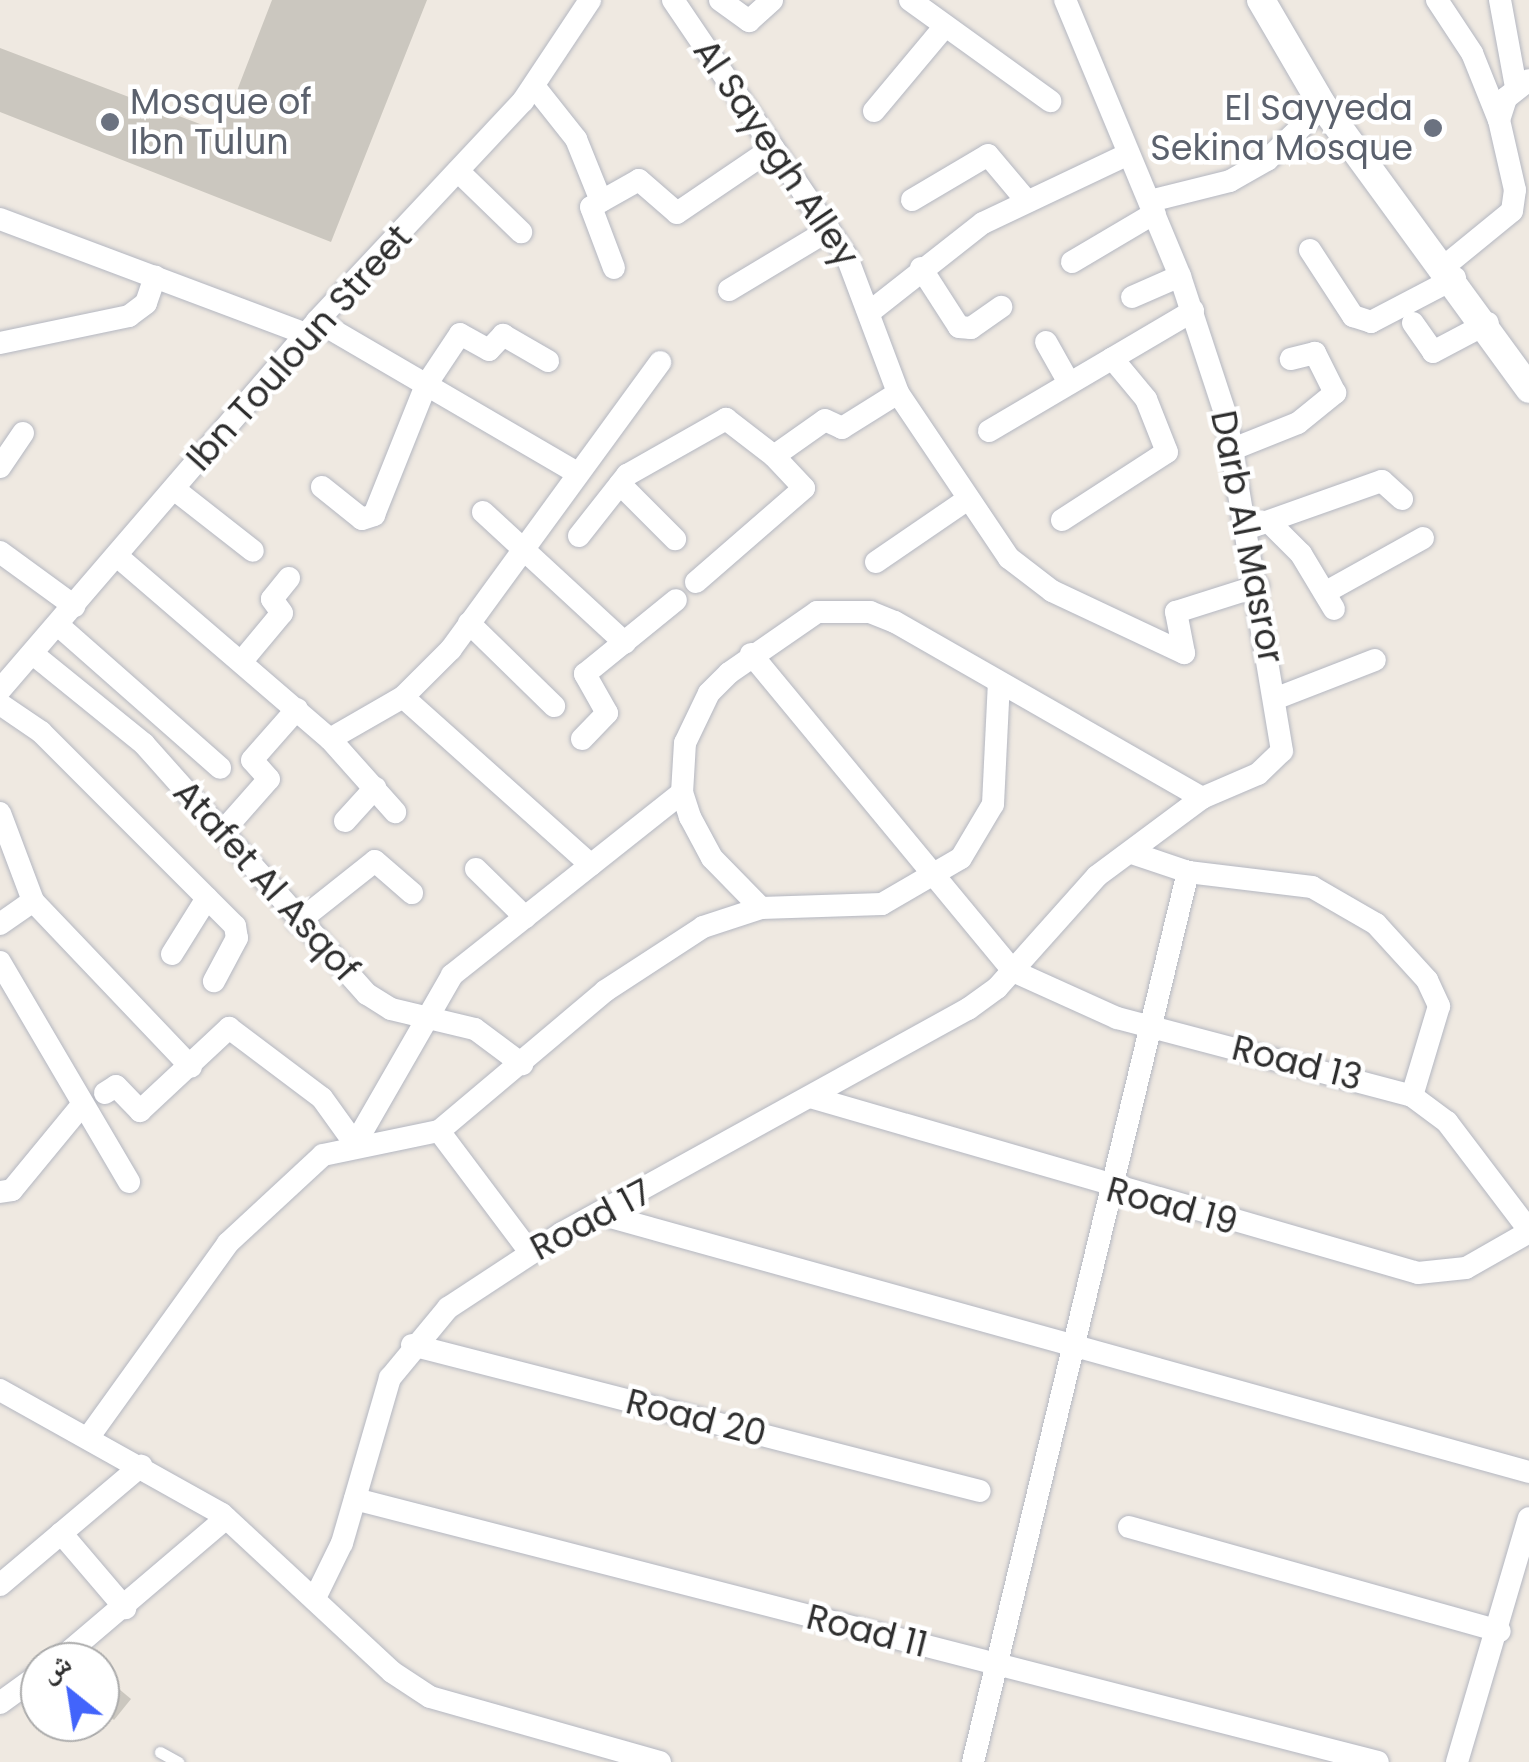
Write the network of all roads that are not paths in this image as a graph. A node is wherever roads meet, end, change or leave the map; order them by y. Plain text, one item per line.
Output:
1 (590, 0) edge
2 (673, 0) edge
3 (720, 0) edge
4 (772, 0) edge
5 (910, 0) edge
6 (1065, 0) edge
7 (1261, 0) edge
8 (1437, 0) edge
9 (1500, 0) edge
10 (944, 26) junction
11 (1523, 83) edge
12 (534, 86) junction
13 (1050, 101) dead end
14 (1323, 106) junction
15 (874, 111) dead end
16 (1498, 120) junction
17 (773, 148) junction
18 (1128, 154) junction
19 (458, 171) junction
20 (912, 200) dead end
21 (1025, 200) junction
22 (601, 201) junction
23 (1152, 207) junction
24 (0, 219) edge
25 (829, 230) junction
26 (522, 232) dead end
27 (1310, 250) dead end
28 (1072, 262) dead end
29 (614, 268) dead end
30 (922, 268) junction
31 (1450, 272) junction
32 (1180, 276) junction
33 (155, 277) junction
34 (729, 290) dead end
35 (1132, 297) dead end
36 (1001, 307) dead end
37 (871, 311) junction
38 (1193, 312) junction
39 (1488, 323) junction
40 (1412, 324) dead end
41 (311, 328) junction
42 (1046, 342) dead end
43 (0, 343) edge
44 (1112, 358) junction
45 (1291, 359) dead end
46 (548, 361) dead end
47 (660, 362) dead end
48 (1070, 383) junction
49 (426, 385) junction
50 (1529, 390) edge
51 (898, 393) junction
52 (989, 430) dead end
53 (23, 433) dead end
54 (1233, 450) junction
55 (774, 456) junction
56 (0, 466) edge
57 (578, 473) junction
58 (620, 484) junction
59 (322, 487) dead end
60 (174, 489) junction
61 (1402, 499) dead end
62 (964, 500) junction
63 (483, 512) dead end
64 (1062, 520) dead end
65 (1259, 525) junction
66 (579, 536) dead end
67 (675, 538) dead end
68 (1423, 538) dead end
69 (521, 548) junction
70 (254, 550) dead end
71 (0, 552) edge
72 (117, 556) junction
73 (876, 562) dead end
74 (289, 578) dead end
75 (696, 582) dead end
76 (1258, 586) junction
77 (676, 600) dead end
78 (74, 606) junction
79 (469, 623) junction
80 (58, 626) junction
81 (626, 644) junction
82 (33, 654) junction
83 (751, 654) junction
84 (1375, 660) dead end
85 (242, 661) junction
86 (999, 683) junction
87 (0, 690) edge
88 (402, 697) junction
89 (1277, 698) junction
90 (0, 704) edge
91 (554, 706) dead end
92 (297, 709) junction
93 (330, 739) junction
94 (582, 739) dead end
95 (220, 768) dead end
96 (374, 788) junction
97 (682, 793) junction
98 (1202, 798) junction
99 (395, 812) dead end
100 (0, 813) edge
101 (344, 821) dead end
102 (223, 831) junction
103 (1132, 853) junction
104 (591, 864) junction
105 (476, 869) dead end
106 (1188, 872) junction
107 (936, 877) junction
108 (412, 893) dead end
109 (207, 898) junction
110 (33, 902) junction
111 (761, 908) junction
112 (525, 917) junction
113 (298, 922) junction
114 (0, 924) edge
115 (172, 954) dead end
116 (0, 962) edge
117 (1014, 970) junction
118 (214, 981) dead end
119 (429, 1014) junction
120 (1151, 1026) junction
121 (522, 1064) junction
122 (191, 1067) junction
123 (105, 1093) dead end
124 (1412, 1096) junction
125 (810, 1098) junction
126 (82, 1105) junction
127 (439, 1131) junction
128 (355, 1144) junction
129 (129, 1182) dead end
130 (1112, 1190) junction
131 (0, 1192) edge
132 (603, 1215) junction
133 (1529, 1231) edge
134 (530, 1252) junction
135 (412, 1344) junction
136 (1074, 1346) junction
137 (0, 1390) edge
138 (88, 1438) junction
139 (141, 1466) junction
140 (1529, 1472) edge
141 (980, 1491) dead end
142 (356, 1499) junction
143 (226, 1518) junction
144 (1529, 1518) edge
145 (1129, 1527) dead end
146 (61, 1534) junction
147 (0, 1586) edge
148 (316, 1596) junction
149 (125, 1608) junction
150 (1500, 1632) junction
151 (82, 1642) edge
152 (997, 1665) junction
153 (160, 1752) dead end
154 (178, 1762) edge
155 (660, 1762) edge
156 (974, 1762) edge
157 (1378, 1762) edge
158 (1457, 1762) edge

1 - 12 street, Ibn Touloun Street
2 - 17 street, Al Sayegh Alley
3 - 4 street
5 - 10 street
6 - 18 street, Darb Al Masror
7 - 14 street
8 - 16 street
9 - 11 street
10 - 13 street
10 - 15 street
11 - 16 street
12 - 19 street, Ibn Touloun Street
12 - 22 street
14 - 23 street
14 - 31 street
16 - 31 street
17 - 22 street
17 - 25 street, Al Sayegh Alley
18 - 21 street
18 - 23 street, Darb Al Masror
19 - 26 street
19 - 41 street, Ibn Touloun Street
20 - 21 street
21 - 30 street
22 - 29 street
23 - 28 street
23 - 32 street, Darb Al Masror
24 - 33 street
25 - 34 street
25 - 37 street, Al Sayegh Alley
27 - 31 street
30 - 36 street
30 - 37 street
31 - 39 street
32 - 35 street
32 - 38 street, Darb Al Masror
33 - 41 street
33 - 43 street
37 - 51 street, Al Sayegh Alley
38 - 44 street
38 - 54 street, Darb Al Masror
39 - 40 street
39 - 50 street
41 - 49 street
41 - 60 street, Ibn Touloun Street
42 - 48 street
44 - 48 street
44 - 64 street
45 - 54 street
46 - 49 street
47 - 57 street
48 - 52 street
49 - 57 street
49 - 59 street
51 - 55 street
51 - 62 street, Al Sayegh Alley
53 - 56 street
54 - 65 street, Darb Al Masror
55 - 58 street
55 - 75 street
57 - 69 street
58 - 66 street
58 - 67 street
60 - 70 street
60 - 72 street, Ibn Touloun Street
61 - 65 street
62 - 73 street
62 - 76 street, Al Sayegh Alley
63 - 69 street
65 - 68 street
65 - 76 street, Darb Al Masror
69 - 79 street
69 - 81 street
71 - 78 street
72 - 78 street, Ibn Touloun Street
72 - 85 street
74 - 85 street
76 - 89 street, Darb Al Masror
77 - 81 street
78 - 80 street, Ibn Touloun Street
79 - 88 street
79 - 91 street
80 - 82 street, Ibn Touloun Street
80 - 95 street
81 - 94 street
82 - 87 street, Ibn Touloun Street
82 - 102 street, Atafet Al Asqof
83 - 86 street
83 - 97 street
83 - 107 street, Road 13
84 - 89 street
85 - 92 street
86 - 98 street
86 - 107 street
88 - 93 street
88 - 104 street
89 - 98 street, Darb Al Masror
90 - 109 street
92 - 93 street
92 - 102 street
93 - 96 street
96 - 99 street
96 - 101 street
97 - 104 street
97 - 111 street
98 - 103 street, Darb Al Masror
100 - 110 street
102 - 113 street, Atafet Al Asqof
103 - 106 street
103 - 117 street, Darb Al Masror
104 - 112 street
105 - 112 street
106 - 120 street
106 - 124 street
107 - 111 street
107 - 117 street, Road 13
108 - 113 street
109 - 115 street
109 - 118 street
110 - 114 street
110 - 122 street
111 - 121 street
112 - 119 street
113 - 119 street, Atafet Al Asqof
116 - 126 street
117 - 120 street, Road 13
117 - 125 street, Road 17
119 - 121 street, Atafet Al Asqof
119 - 128 street
120 - 124 street, Road 13
120 - 130 street
121 - 127 street
122 - 123 street
122 - 128 street
124 - 133 street, Road 13
125 - 130 street, Road 19
125 - 132 street, Road 17
126 - 129 street
126 - 131 street
127 - 128 street
127 - 134 street
128 - 138 street
130 - 133 street, Road 19
130 - 136 street
132 - 134 street, Road 17
132 - 136 street
134 - 135 street, Road 17
135 - 141 street, Road 20
135 - 142 street, Road 17
136 - 140 street
136 - 152 street
137 - 138 street
138 - 139 street
139 - 143 street
139 - 146 street
142 - 148 street, Road 17
142 - 152 street, Road 11
143 - 148 street
143 - 149 street
144 - 150 street
145 - 150 street
146 - 147 street
146 - 149 street
148 - 155 street
149 - 151 street
150 - 158 street
152 - 156 street
152 - 157 street, Road 11
153 - 154 lane

